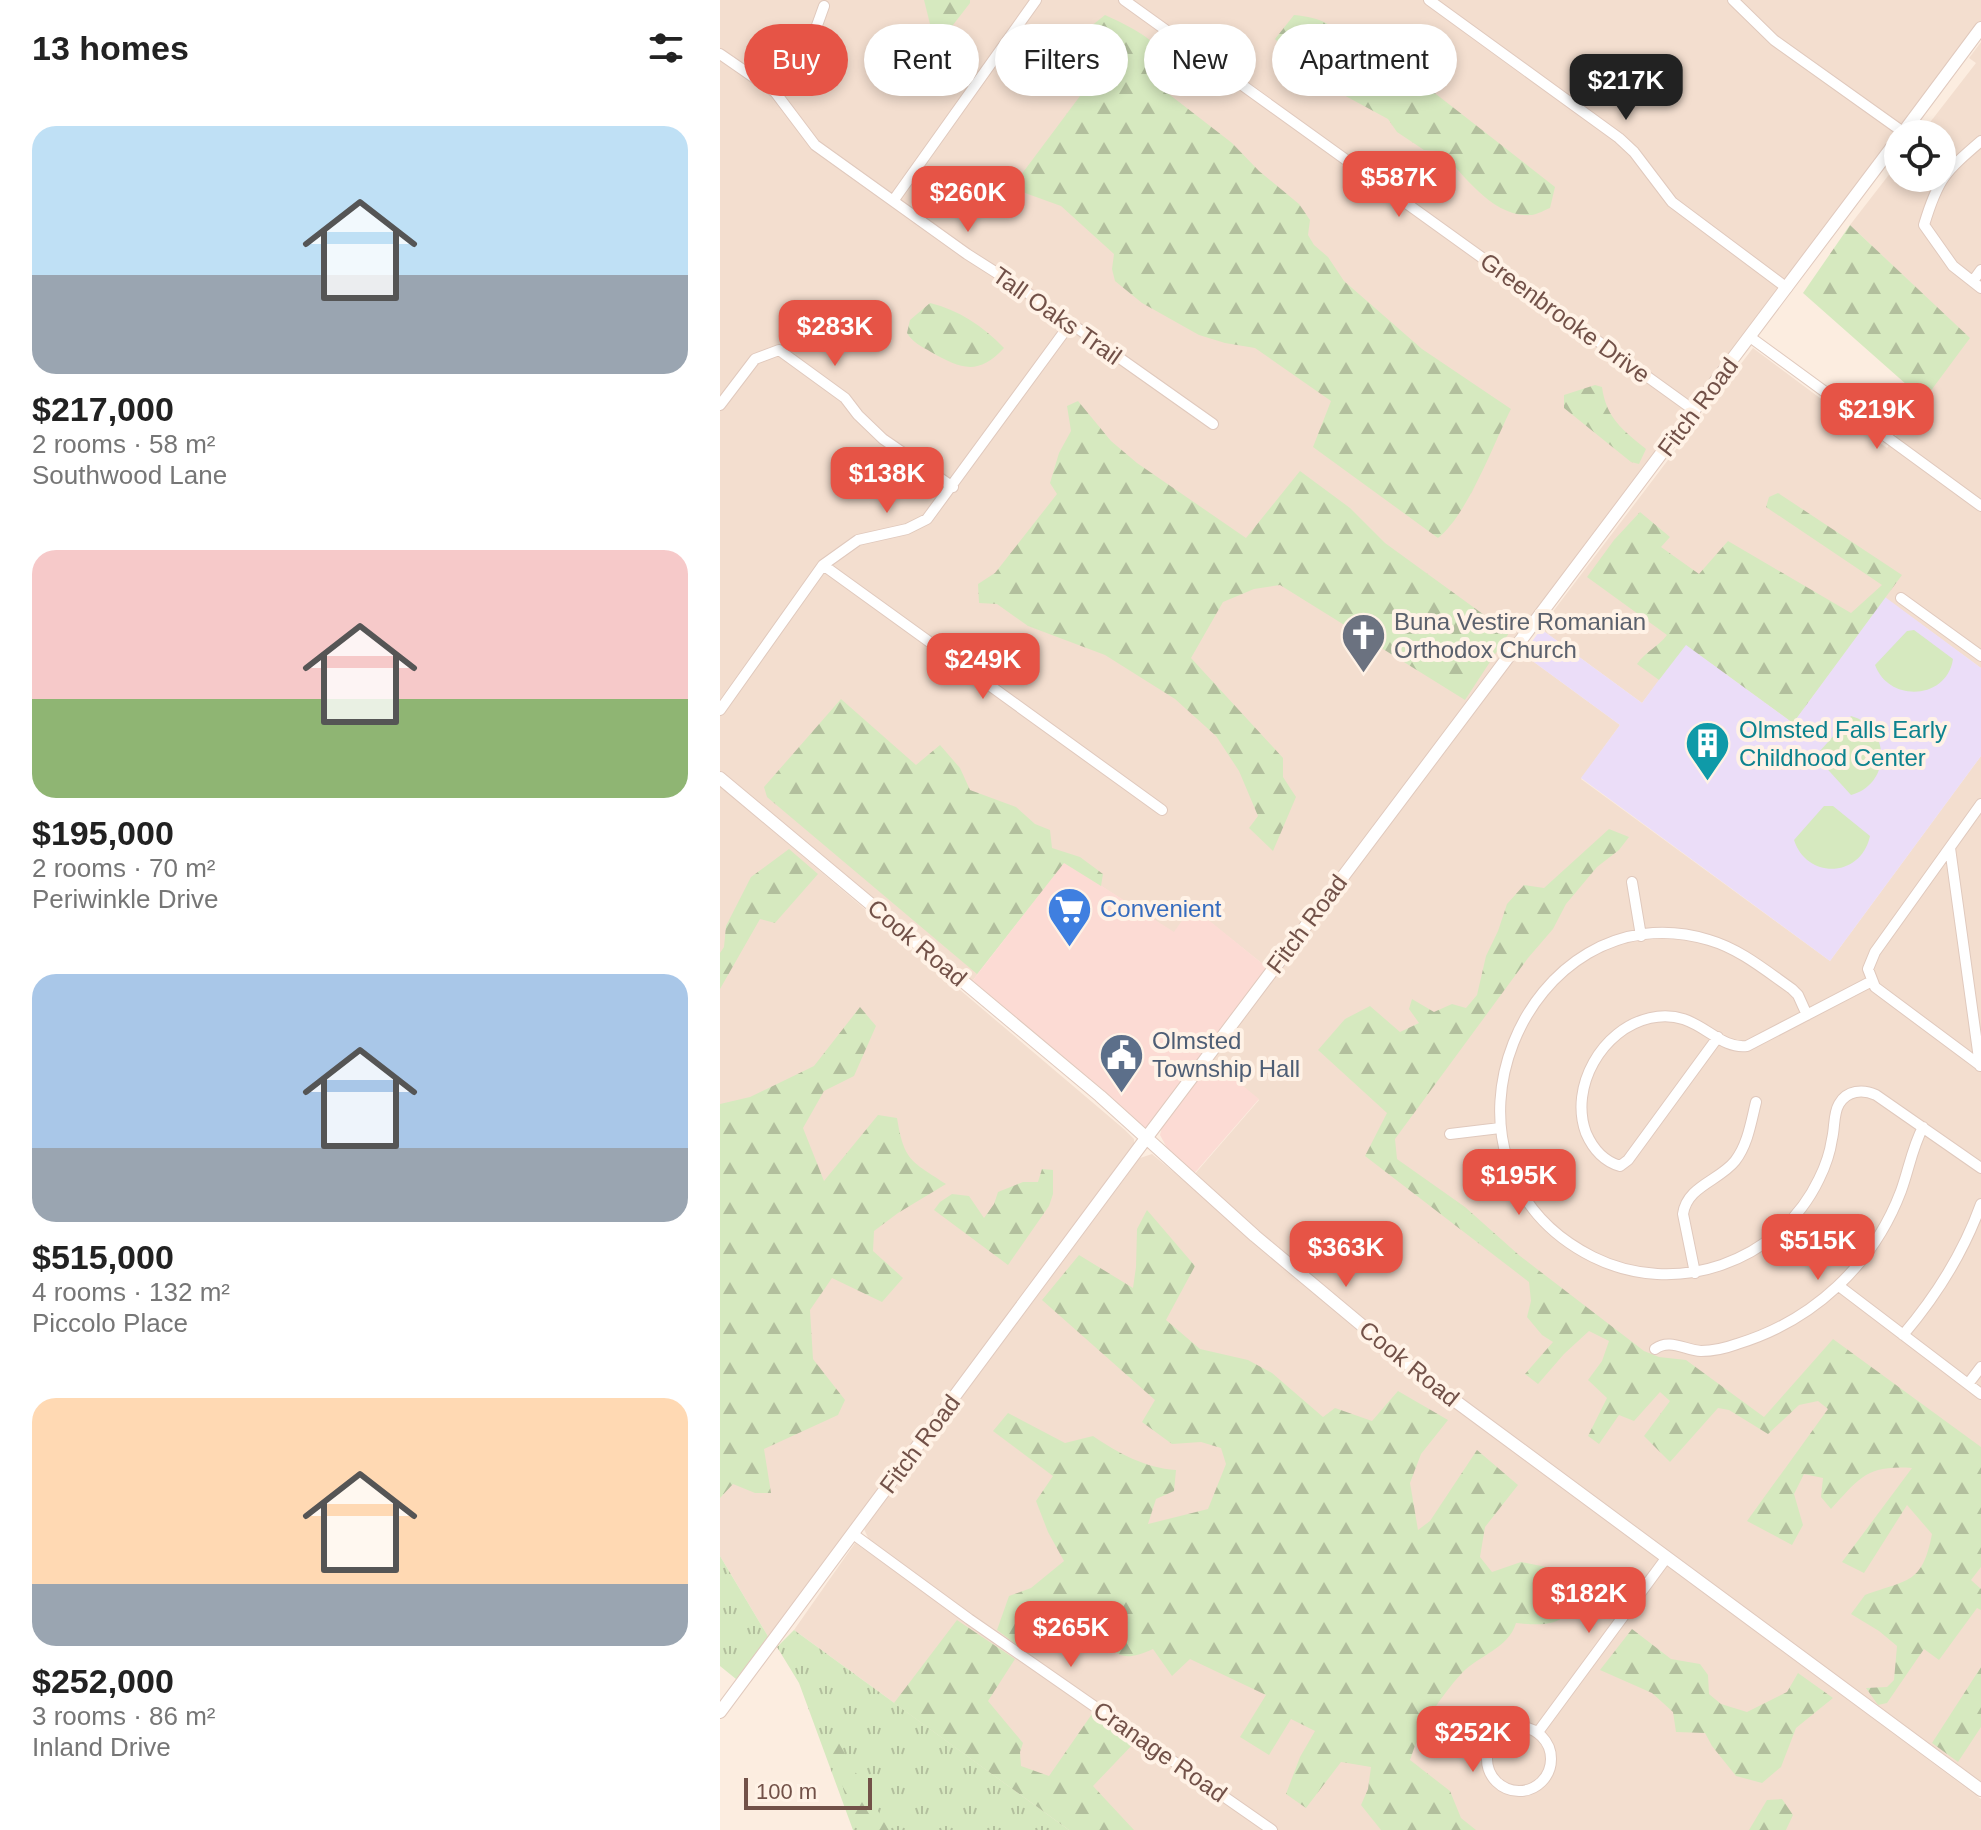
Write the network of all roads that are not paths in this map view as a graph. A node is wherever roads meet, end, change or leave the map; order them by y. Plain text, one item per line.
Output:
1 (1036, 0) edge
2 (1124, 0) edge
3 (1429, 0) edge
4 (1733, 0) edge
5 (824, 6) dead end
6 (818, 24) edge
7 (1981, 28) edge
8 (720, 54) edge
9 (744, 71) edge
10 (778, 96) edge
11 (1912, 120) edge
12 (1884, 122) edge
13 (1981, 141) edge
14 (1884, 158) edge
15 (893, 201) junction
16 (1981, 270) edge
17 (1977, 285) edge
18 (1787, 288) junction
19 (1070, 324) junction
20 (1750, 337) junction
21 (720, 405) edge
22 (1695, 411) junction
23 (1213, 424) dead end
24 (953, 487) junction
25 (1981, 506) edge
26 (823, 565) junction
27 (1901, 598) dead end
28 (1981, 656) edge
29 (720, 710) edge
30 (720, 778) edge
31 (1981, 804) edge
32 (1162, 810) dead end
33 (1950, 848) junction
34 (1632, 882) dead end
35 (1641, 936) junction
36 (1872, 981) junction
37 (1807, 1015) junction
38 (1718, 1037) junction
39 (1981, 1066) edge
40 (1756, 1102) dead end
41 (1923, 1127) junction
42 (1500, 1128) junction
43 (1450, 1134) dead end
44 (1147, 1137) junction
45 (1981, 1168) edge
46 (1981, 1204) edge
47 (1695, 1273) junction
48 (1839, 1286) junction
49 (1903, 1335) junction
50 (1655, 1349) dead end
51 (1981, 1367) edge
52 (1968, 1384) junction
53 (1981, 1394) edge
54 (853, 1534) junction
55 (1667, 1557) junction
56 (720, 1712) edge
57 (1538, 1732) junction
58 (1981, 1790) edge
59 (1272, 1830) edge

1 - 15 street
2 - 22 street, Greenbrooke Drive
3 - 18 street
4 - 12 street
5 - 6 street
7 - 11 street, Fitch Road
8 - 9 street, Tall Oaks Trail
10 - 15 street, Tall Oaks Trail
13 - 17 street
14 - 18 street, Fitch Road
15 - 19 street, Tall Oaks Trail
16 - 17 street
18 - 20 street, Fitch Road
19 - 23 street, Tall Oaks Trail
19 - 24 street
20 - 22 street, Fitch Road
20 - 25 street
21 - 24 street
22 - 44 street, Fitch Road
24 - 26 street
26 - 29 street
26 - 32 street
27 - 28 street
30 - 44 street, Cook Road
31 - 33 street
33 - 36 street
33 - 39 street
34 - 35 street
35 - 37 street
35 - 42 street
36 - 37 street
36 - 39 street
37 - 38 street
38 - 38 street
40 - 47 street
41 - 45 street
41 - 47 street
41 - 48 street
42 - 43 street
42 - 47 street
44 - 54 street, Fitch Road
44 - 55 street, Cook Road
46 - 49 street
48 - 49 street
48 - 50 street
49 - 52 street
51 - 52 street
52 - 53 street
54 - 56 street, Fitch Road
54 - 59 street, Cranage Road
55 - 57 street
55 - 58 street, Cook Road
57 - 57 street

